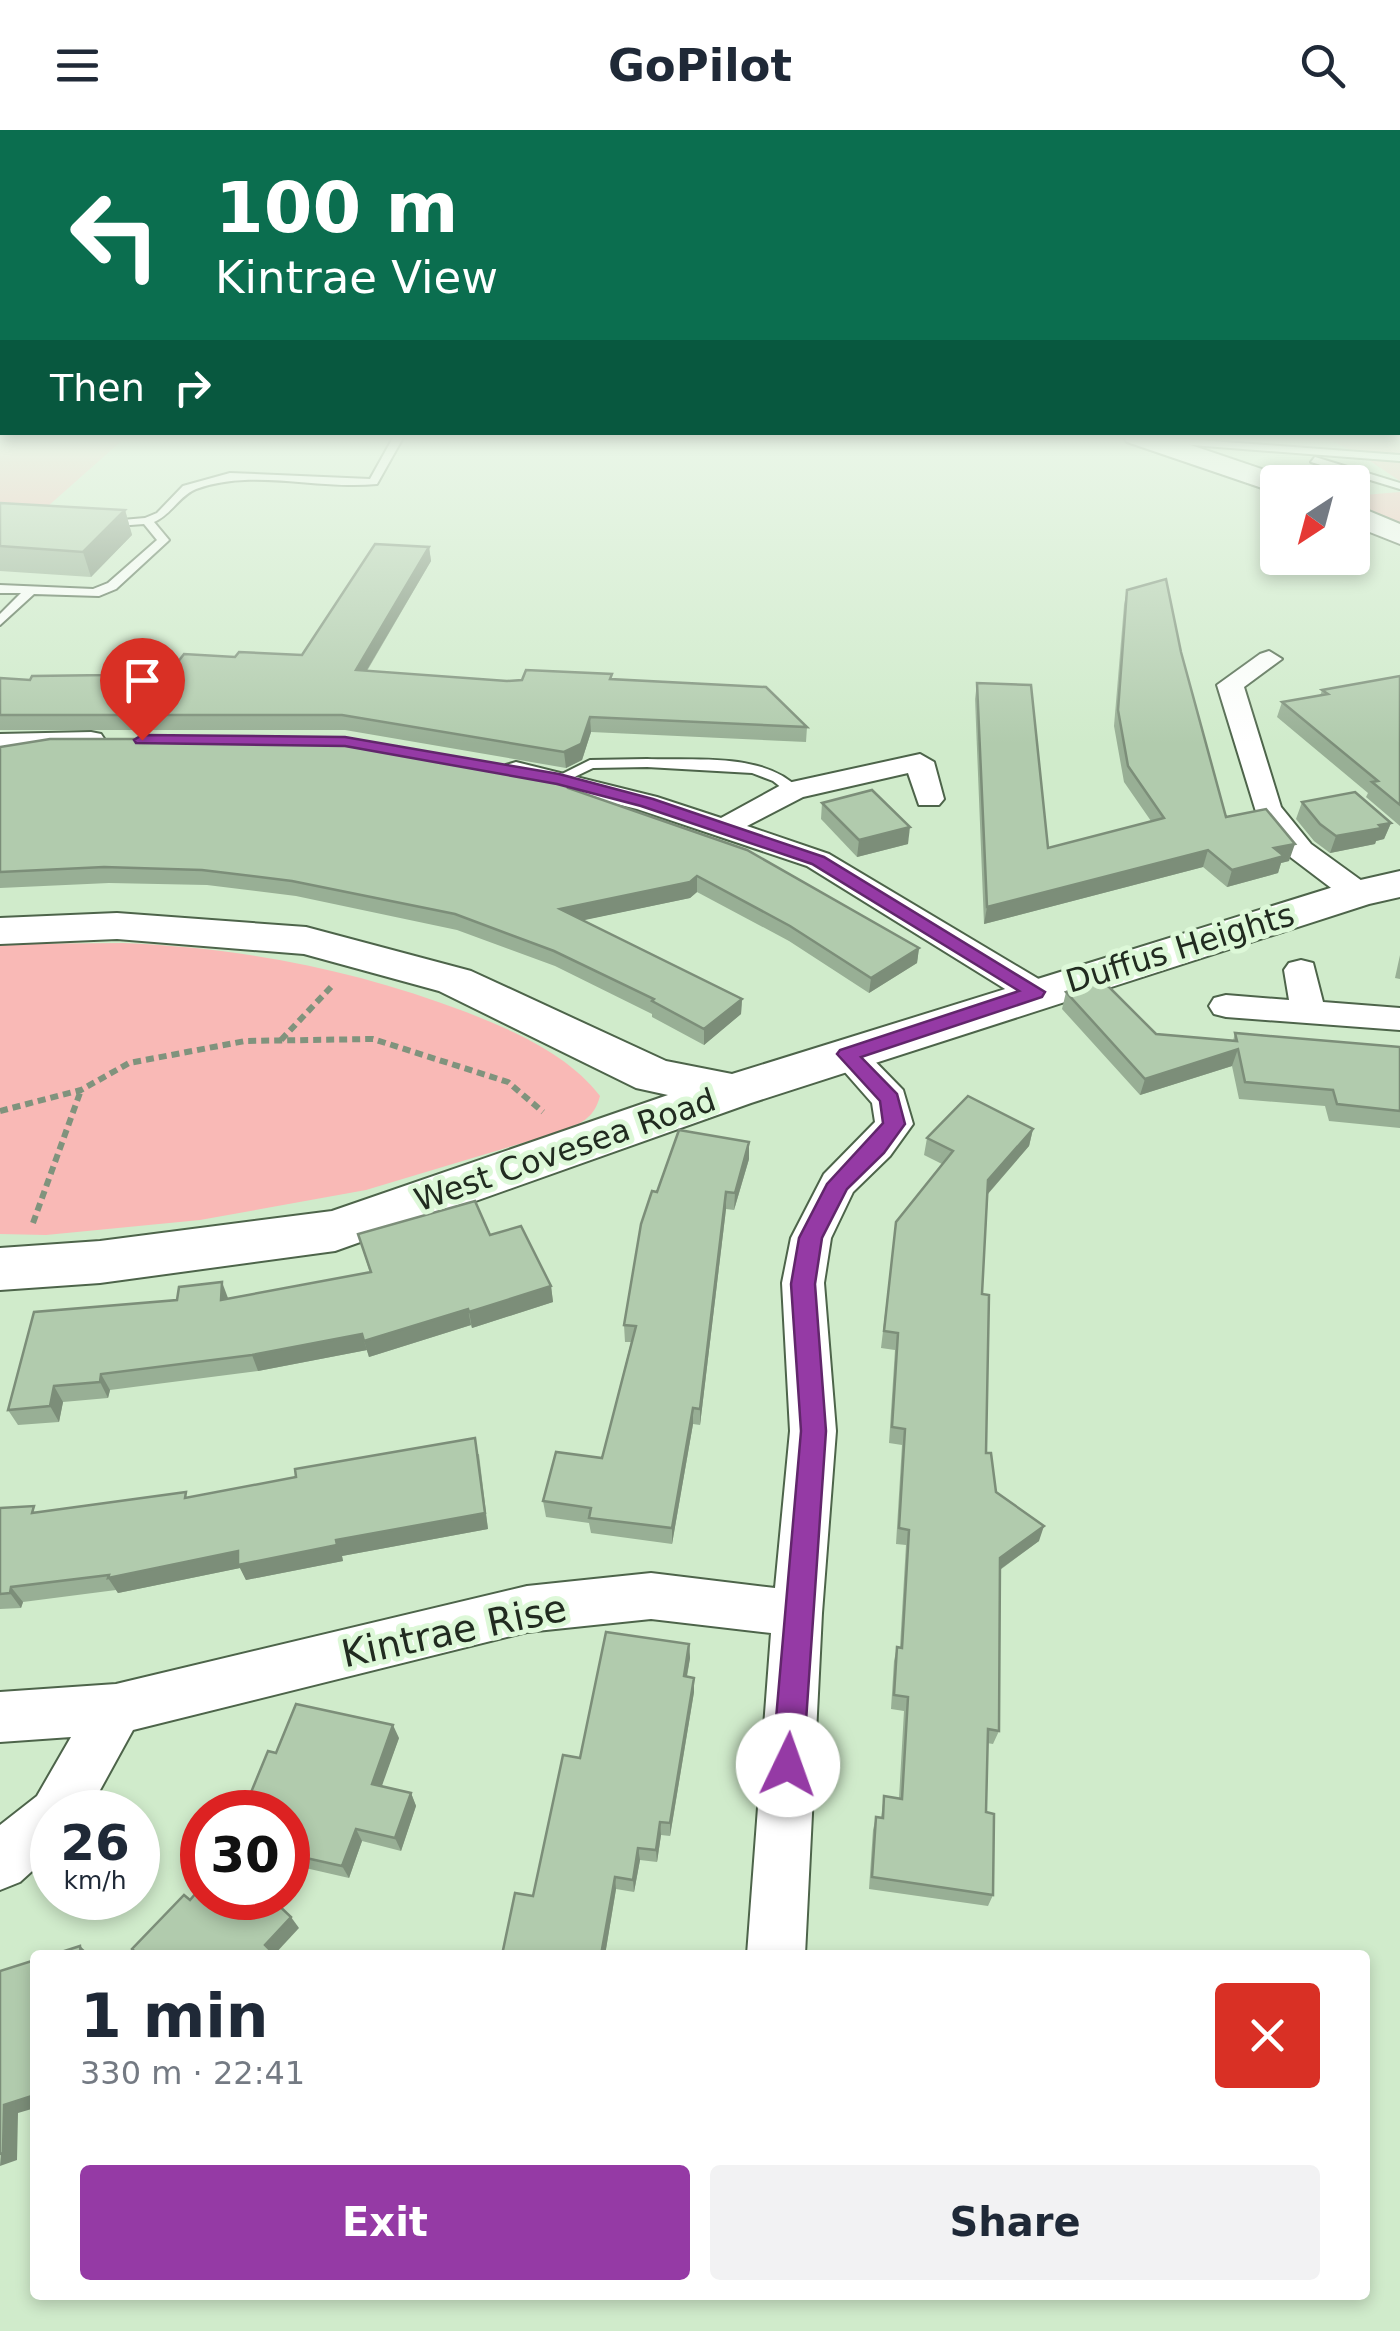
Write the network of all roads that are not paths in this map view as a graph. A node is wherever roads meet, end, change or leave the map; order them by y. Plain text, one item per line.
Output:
1 (162, 539) edge
2 (0, 589) edge
3 (30, 591) junction
4 (0, 621) edge
5 (1269, 659) dead end
6 (118, 740) edge
7 (0, 742) edge
8 (491, 767) edge
9 (559, 779) junction
10 (792, 789) junction
11 (929, 800) dead end
12 (726, 828) junction
13 (1379, 888) edge
14 (0, 932) edge
15 (1301, 970) dead end
16 (1035, 992) junction
17 (1226, 1006) dead end
18 (1308, 1012) junction
19 (1400, 1018) edge
20 (848, 1054) junction
21 (614, 1058) junction
22 (733, 1091) junction
23 (592, 1141) junction
24 (8, 1268) edge
25 (797, 1612) junction
26 (116, 1709) junction
27 (0, 1717) edge
28 (69, 1790) edge
29 (30, 1836) edge
30 (0, 1862) edge
31 (776, 1950) edge

1 - 3 lane
2 - 3 lane
3 - 4 lane
5 - 13 street
6 - 7 street
8 - 9 street
9 - 10 lane
9 - 12 street
10 - 11 street
10 - 12 street
12 - 16 street
13 - 16 street, Duffus Heights
14 - 21 street, West Covesea Road
15 - 18 street
16 - 20 street, Duffus Heights
17 - 18 street
18 - 19 street
20 - 22 street, Duffus Heights
20 - 25 street
21 - 22 street, West Covesea Road
21 - 23 street
22 - 23 street, West Covesea Road
23 - 24 street, West Covesea Road
25 - 26 street, Kintrae Rise
25 - 31 street
26 - 27 street, Kintrae Rise
26 - 28 street
29 - 30 street

